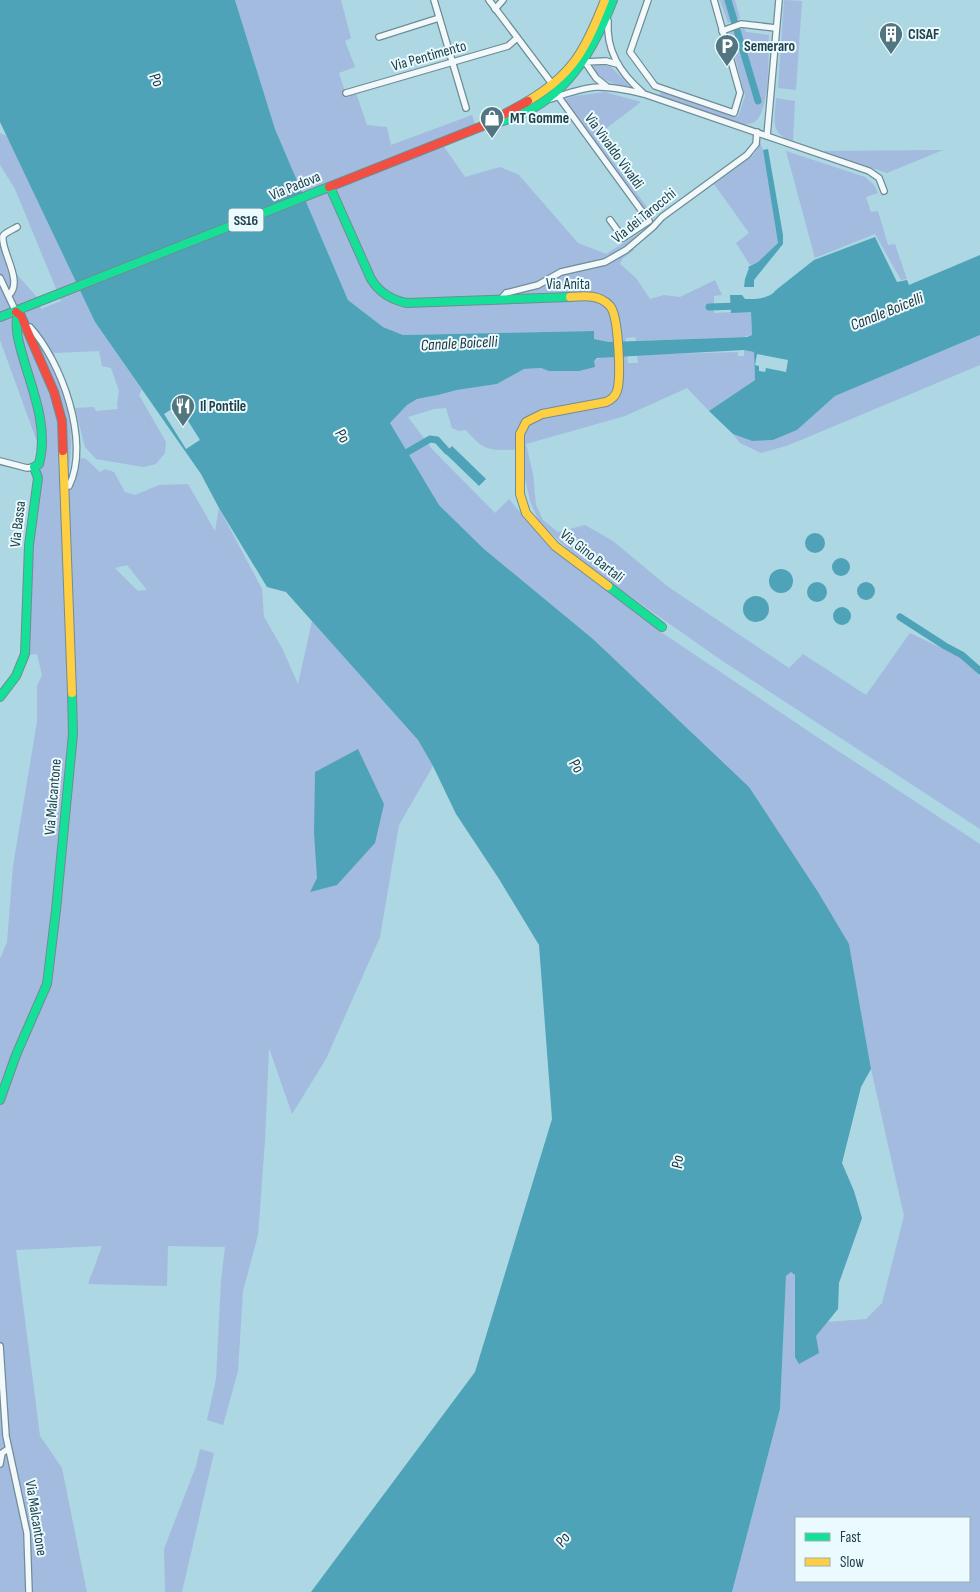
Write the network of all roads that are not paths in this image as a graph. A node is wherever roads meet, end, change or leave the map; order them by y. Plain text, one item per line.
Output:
1 (434, 0) edge
2 (489, 0) edge
3 (503, 0) edge
4 (605, 0) edge
5 (613, 0) edge
6 (648, 0) edge
7 (714, 0) edge
8 (779, 0) edge
9 (496, 8) junction
10 (608, 15) junction
11 (439, 18) junction
12 (776, 28) junction
13 (722, 30) junction
14 (379, 36) dead end
15 (518, 38) junction
16 (582, 60) junction
17 (452, 62) junction
18 (617, 64) junction
19 (606, 86) junction
20 (655, 86) junction
21 (556, 91) junction
22 (346, 93) dead end
23 (644, 94) junction
24 (652, 96) junction
25 (466, 108) dead end
26 (485, 125) junction
27 (757, 132) junction
28 (767, 136) junction
29 (330, 187) junction
30 (884, 191) dead end
31 (610, 220) dead end
32 (649, 221) junction
33 (17, 227) dead end
34 (653, 227) junction
35 (0, 278) edge
36 (9, 295) junction
37 (500, 300) junction
38 (17, 315) junction
39 (0, 318) edge
40 (25, 328) junction
41 (17, 333) junction
42 (30, 340) junction
43 (23, 354) junction
44 (0, 461) edge
45 (34, 467) junction
46 (64, 486) junction
47 (520, 494) joint
48 (662, 627) dead end
49 (0, 697) edge
50 (0, 1100) edge
51 (0, 1346) edge
52 (8, 1449) junction
53 (0, 1464) edge
54 (29, 1592) edge

1 - 11 street
2 - 9 street, Via Vivaldo Vivaldi
3 - 9 street
4 - 16 street, Via Padova
5 - 10 street, Via Padova
6 - 20 street
7 - 13 street
8 - 12 street
9 - 15 street, Via Vivaldo Vivaldi
10 - 16 street, Via Padova
10 - 18 street
11 - 14 street
11 - 17 street
12 - 13 street
12 - 28 street
13 - 20 street
15 - 17 street, Via Pentimento
15 - 21 street, Via Vivaldo Vivaldi
16 - 18 street
16 - 19 street
16 - 21 street, Via Padova
17 - 22 street, Via Pentimento
17 - 25 street
18 - 23 street
19 - 21 street
19 - 23 street
20 - 24 street
21 - 26 street, Via Padova / SS16
21 - 26 street, Via Padova / SS16
21 - 32 street, Via Vivaldo Vivaldi
23 - 24 street
24 - 27 street
26 - 29 street, Via Padova / SS16
27 - 28 street
27 - 34 street, Via dei Tarocchi
28 - 30 street
29 - 37 street, Via Anita
29 - 38 street, Via Padova / SS16
31 - 32 street
32 - 34 street, Via Vivaldo Vivaldi
33 - 36 street
34 - 37 street, Via dei Tarocchi
35 - 36 street
36 - 38 street
37 - 47 street, Via Anita
38 - 39 street, SS16
38 - 40 street
38 - 41 street, Via Bassa
40 - 41 street
40 - 42 street, Via Malcantone
40 - 46 street, Via Malcantone
41 - 43 street, Via Bassa
42 - 43 street
42 - 46 street, Via Malcantone
43 - 45 street, Via Bassa
44 - 45 street
45 - 49 street, Via Bassa
46 - 50 street, Via Malcantone
47 - 48 street, Via Gino Bartali
51 - 52 street, Via Malcantone
52 - 53 street
52 - 54 street, Via Malcantone

